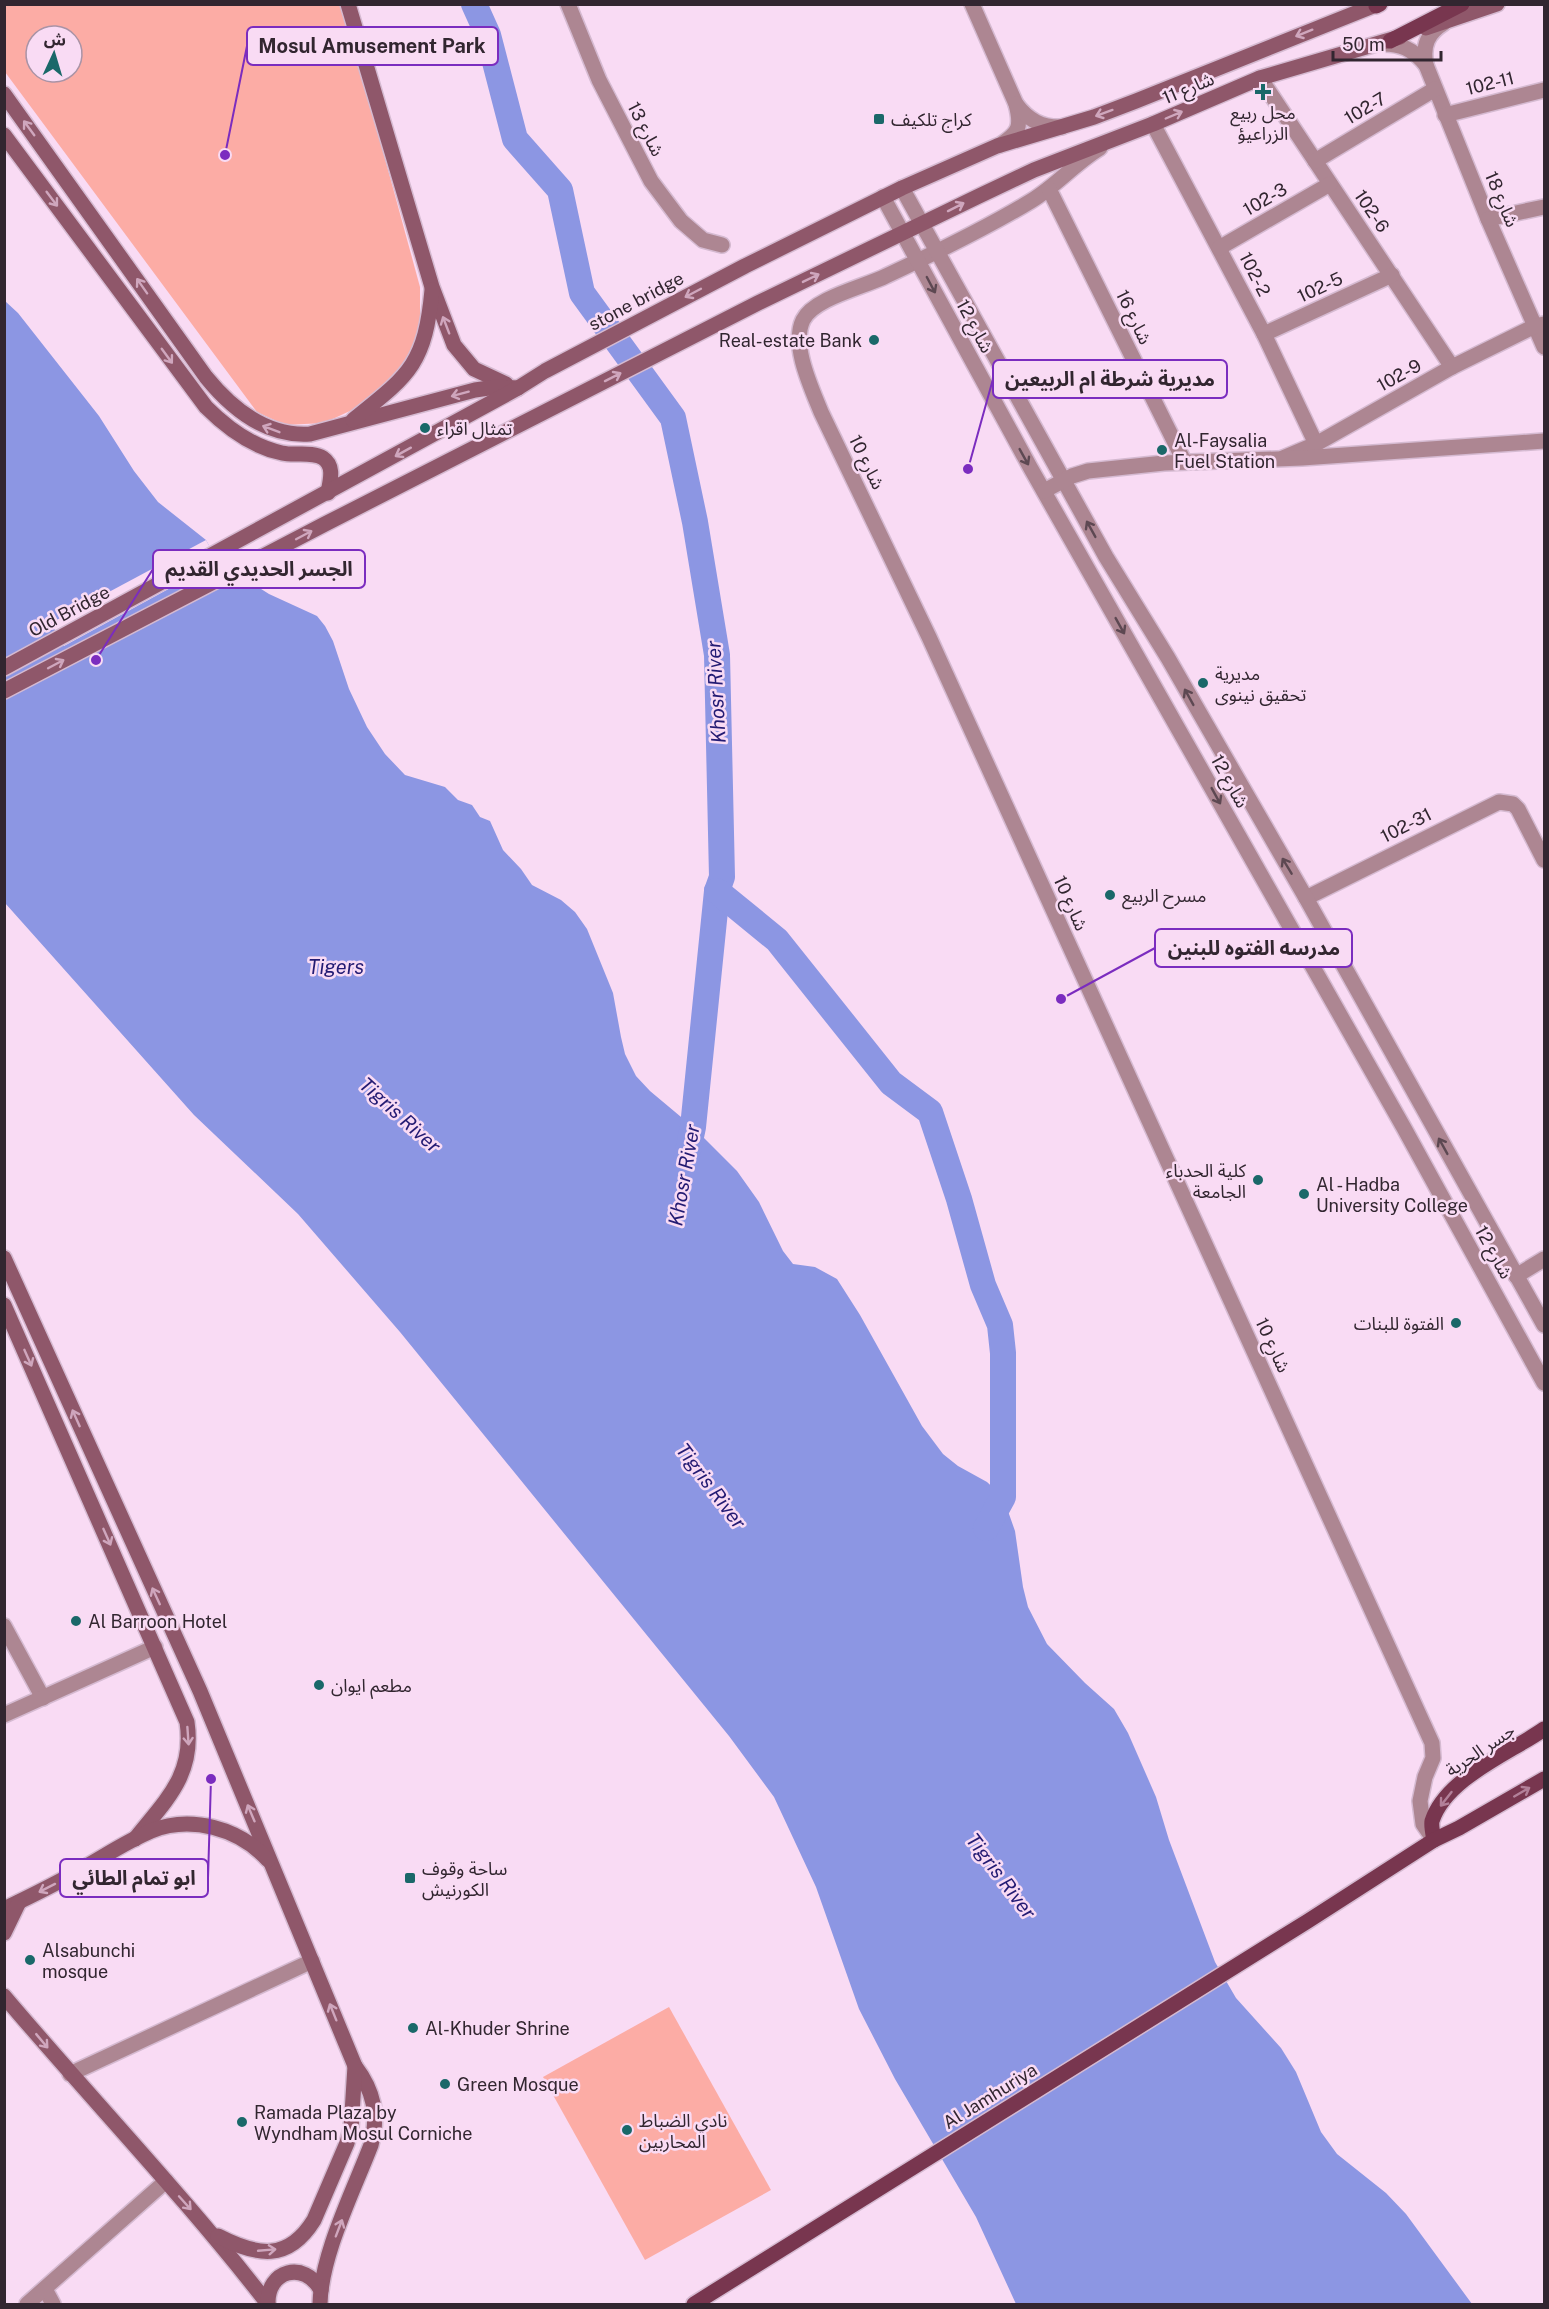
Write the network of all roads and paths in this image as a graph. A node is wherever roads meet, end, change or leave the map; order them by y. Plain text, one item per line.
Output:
1 (348, 4) edge
2 (568, 4) edge
3 (972, 4) edge
4 (1462, 4) edge
5 (1497, 4) edge
6 (1375, 5) edge
7 (1447, 21) junction
8 (1384, 42) junction
9 (1426, 65) junction
10 (1260, 78) junction
11 (1435, 89) junction
12 (1545, 90) edge
13 (4, 94) edge
14 (1016, 105) junction
15 (1445, 115) junction
16 (1153, 124) junction
17 (1062, 127) junction
18 (4, 135) edge
19 (1121, 136) junction
20 (997, 146) junction
21 (1315, 161) junction
22 (1330, 184) junction
23 (902, 188) junction
24 (1049, 189) junction
25 (884, 197) junction
26 (1545, 207) edge
27 (90, 211) junction
28 (1488, 219) junction
29 (923, 224) junction
30 (72, 225) junction
31 (904, 233) junction
32 (722, 244) dead end
33 (1219, 248) junction
34 (938, 252) junction
35 (918, 261) junction
36 (1392, 274) junction
37 (432, 287) junction
38 (1540, 325) edge
39 (1264, 334) junction
40 (1545, 347) edge
41 (1452, 367) junction
42 (518, 388) junction
43 (348, 424) junction
44 (1545, 441) edge
45 (1316, 444) junction
46 (1283, 458) junction
47 (1184, 461) junction
48 (1064, 480) junction
49 (1044, 491) junction
50 (328, 493) junction
51 (4, 668) edge
52 (4, 691) edge
53 (1267, 832) junction
54 (1244, 846) junction
55 (1545, 860) edge
56 (1306, 898) junction
57 (1426, 1115) junction
58 (1404, 1128) junction
59 (4, 1258) edge
60 (1545, 1259) edge
61 (1516, 1276) junction
62 (4, 1305) edge
63 (1545, 1325) edge
64 (1545, 1383) edge
65 (4, 1626) edge
66 (155, 1647) junction
67 (200, 1691) junction
68 (43, 1698) junction
69 (179, 1702) junction
70 (4, 1715) edge
71 (1545, 1729) edge
72 (1545, 1779) edge
73 (135, 1839) junction
74 (1434, 1840) junction
75 (274, 1867) junction
76 (19, 1902) junction
77 (4, 1909) edge
78 (4, 1933) edge
79 (312, 1961) junction
80 (5, 1996) edge
81 (355, 2066) junction
82 (70, 2074) junction
83 (166, 2181) junction
84 (213, 2234) junction
85 (45, 2289) junction
86 (320, 2297) edge
87 (27, 2304) edge
88 (53, 2304) edge
89 (268, 2304) edge
90 (694, 2304) edge

1 - 37 main road
2 - 32 street, شارع 13
3 - 14 street
4 - 8 main road
5 - 7 main road, شارع 11
6 -> 17 main road, شارع 11
7 - 8 main road, شارع 11
7 - 9 street
8 - 9 street
8 - 10 main road, شارع 11
9 - 11 street, شارع 18
16 -> 10 main road, شارع 11
10 - 21 street, 102-6
11 - 15 street, شارع 18
11 - 21 street, 102-7
12 - 15 street, 102-11
27 -> 13 main road
14 - 17 street
14 - 20 street
15 - 28 street, شارع 18
16 - 19 main road, شارع 11
16 - 33 street, 102-2
17 - 20 main road, شارع 11
18 -> 30 main road
19 - 24 street, شارع 10
29 -> 19 main road, شارع 11
20 - 23 main road, شارع 11
21 - 22 street, 102-6
22 - 33 street, 102-3
22 - 36 street, 102-6
23 - 25 main road, شارع 11
23 - 29 street, شارع 12
24 - 34 street, شارع 10
24 - 47 street, شارع 16
25 - 31 street, شارع 12
25 -> 42 main road, stone bridge
26 - 28 street
27 - 30 main road
43 -> 27 main road
28 - 38 street, شارع 18
29 - 31 main road, شارع 11
29 - 34 street, شارع 12
30 -> 50 main road
31 - 35 street, شارع 12
52 -> 31 main road, شارع 11
33 - 39 street, 102-2
34 - 35 street, شارع 10
34 - 48 street, شارع 12
35 -> 49 street, شارع 12
35 - 74 street, شارع 10
36 - 39 street, 102-5
36 - 41 street, 102-6
42 -> 37 main road
37 - 43 main road
38 - 40 street, شارع 18
38 - 41 street, 102-9
39 - 45 street, 102-2
41 - 45 street, 102-9
42 -> 43 main road
42 -> 50 main road, Old Bridge
44 - 46 street
45 - 46 street, 102-9
46 - 47 street
47 - 48 street
48 - 49 street
53 -> 48 street, شارع 12
49 -> 54 street, شارع 12
50 - 51 main road, Old Bridge
53 - 54 street
56 -> 53 street, شارع 12
54 - 58 street, شارع 12
55 - 56 street, 102-31
56 - 57 street, شارع 12
57 - 58 street
61 -> 57 street, شارع 12
58 - 64 street, شارع 12
67 -> 59 main road
60 - 61 street
61 - 63 street, شارع 12
62 -> 66 main road
65 - 68 street
66 - 68 street
66 - 69 main road
67 - 69 main road
75 -> 67 main road
68 - 70 street
69 -> 73 main road
71 -> 74 main road, جسر الحرية
74 -> 72 main road
73 - 75 main road
73 -> 76 main road
74 - 90 main road, Al Jamhuriya
75 - 79 main road
76 - 77 main road
76 - 78 main road
81 -> 79 main road
79 - 82 street
80 -> 82 main road
84 -> 81 main road
86 -> 81 main road
82 - 83 main road
83 -> 84 main road
83 - 85 street
84 - 89 main road
85 - 87 street
85 - 88 street
86 - 89 main road

